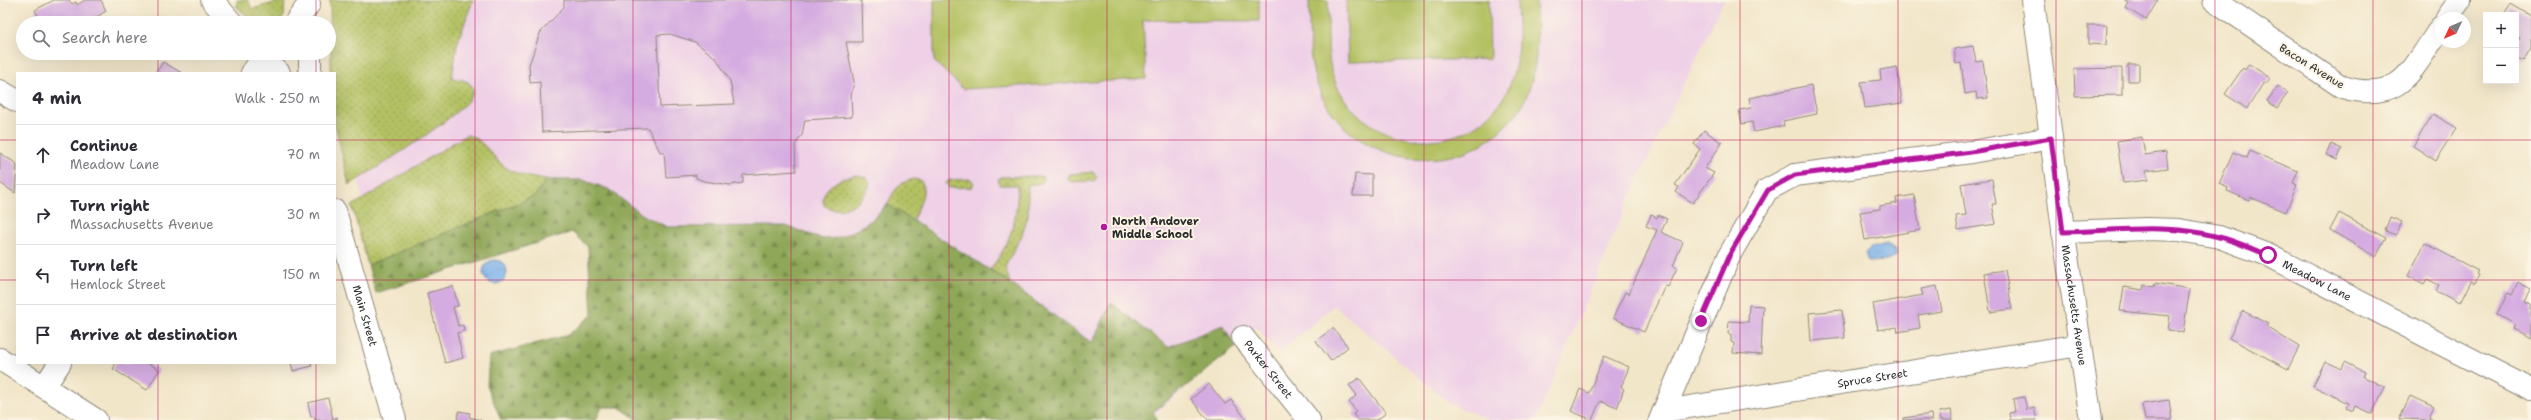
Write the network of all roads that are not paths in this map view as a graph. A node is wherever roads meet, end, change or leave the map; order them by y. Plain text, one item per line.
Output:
1 (212, 0) edge
2 (2033, 0) edge
3 (2214, 0) edge
4 (2460, 0) edge
5 (2451, 12) edge
6 (226, 16) edge
7 (2435, 35) edge
8 (310, 60) edge
9 (257, 62) edge
10 (276, 72) edge
11 (310, 72) edge
12 (0, 91) edge
13 (16, 100) edge
14 (2051, 138) junction
15 (336, 214) edge
16 (2063, 232) junction
17 (1242, 337) dead end
18 (2080, 345) junction
19 (0, 359) edge
20 (59, 364) edge
21 (44, 387) junction
22 (2531, 390) edge
23 (1662, 416) edge
24 (96, 420) edge
25 (395, 420) edge
26 (1309, 420) edge
27 (2091, 420) edge

1 - 6 street
2 - 14 street, Massachusetts Avenue
3 - 7 street, Bacon Avenue
4 - 5 street
8 - 11 street
9 - 10 street
12 - 13 street
14 - 16 street, Massachusetts Avenue
14 - 23 street
15 - 25 street, Main Street
16 - 18 street, Massachusetts Avenue
16 - 22 street, Meadow Lane
17 - 26 street, Parker Street
18 - 23 street, Spruce Street
18 - 27 street, Massachusetts Avenue
19 - 21 street
20 - 21 street
21 - 24 street

